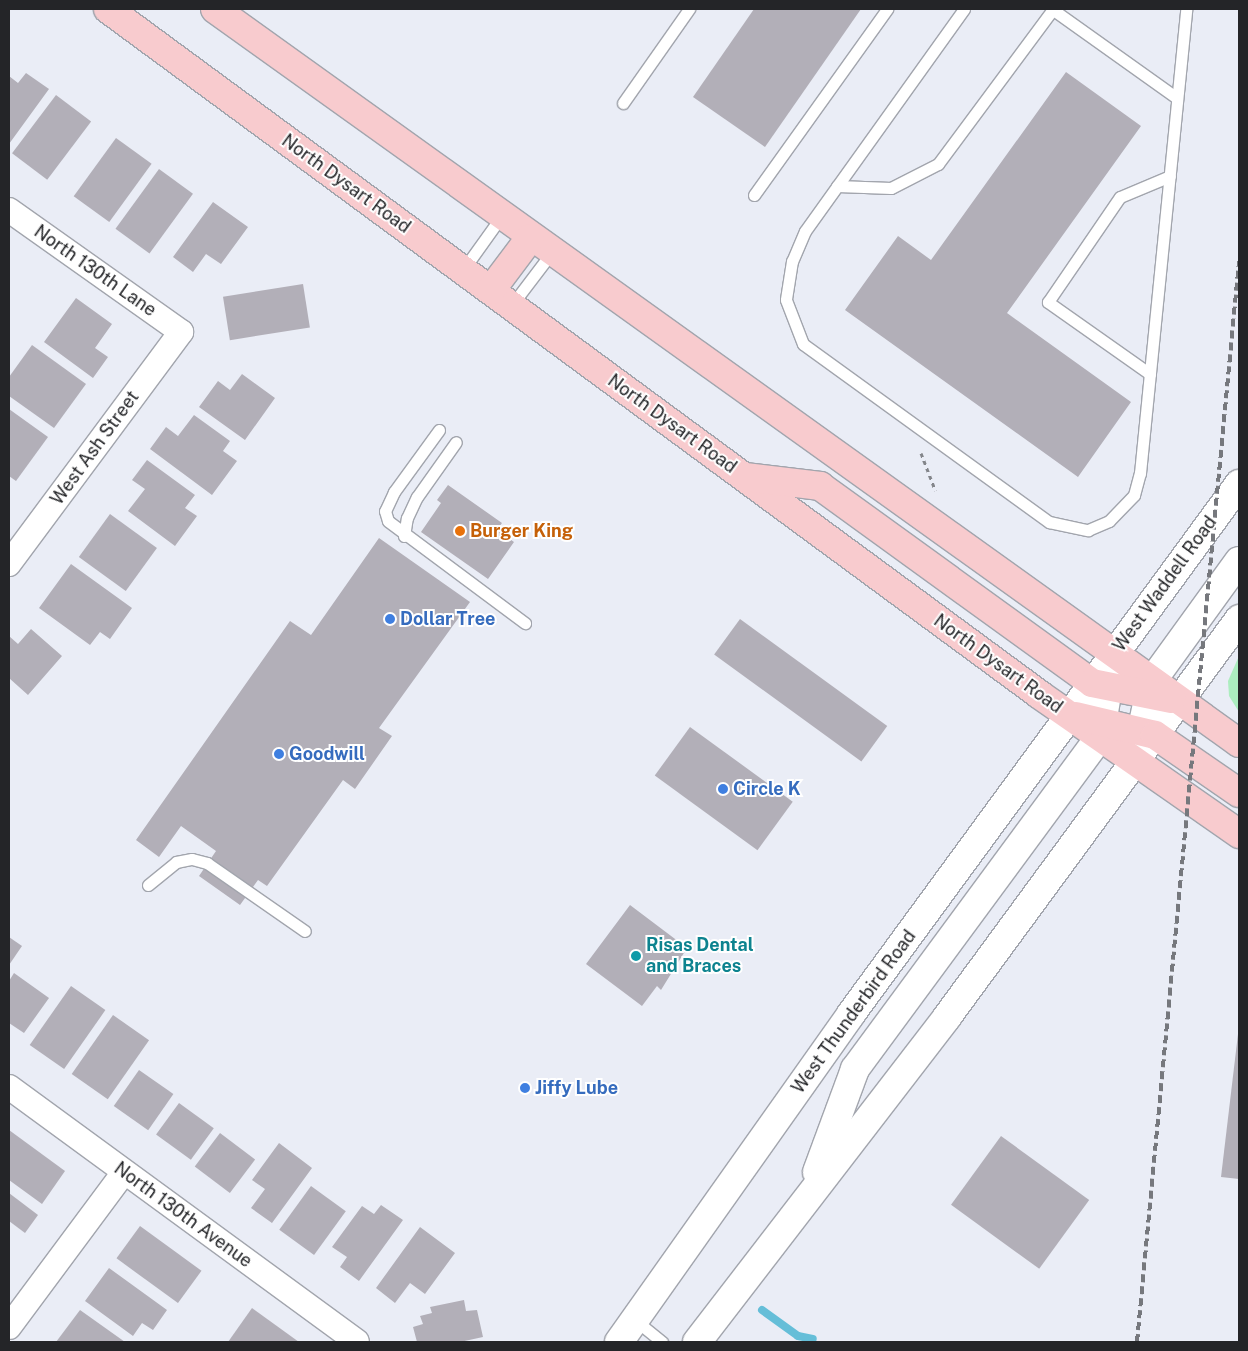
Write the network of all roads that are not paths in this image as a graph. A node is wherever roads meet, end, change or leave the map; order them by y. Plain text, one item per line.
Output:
1 (108, 9) edge
2 (215, 9) edge
3 (689, 9) edge
4 (887, 9) edge
5 (964, 9) edge
6 (1052, 9) edge
7 (1186, 9) edge
8 (1177, 98) junction
9 (623, 103) dead end
10 (1170, 176) junction
11 (837, 186) junction
12 (754, 195) dead end
13 (9, 210) edge
14 (502, 217) junction
15 (541, 245) junction
16 (463, 270) junction
17 (501, 298) junction
18 (181, 332) joint
19 (1150, 374) junction
20 (439, 430) dead end
21 (456, 442) dead end
22 (744, 477) junction
23 (1239, 484) edge
24 (404, 536) junction
25 (1239, 561) edge
26 (9, 564) edge
27 (1239, 619) edge
28 (525, 623) dead end
29 (1114, 654) junction
30 (1100, 685) junction
31 (1151, 688) junction
32 (1180, 701) junction
33 (1069, 716) junction
34 (1101, 728) junction
35 (1148, 732) junction
36 (1239, 743) edge
37 (1135, 762) junction
38 (1239, 793) edge
39 (1239, 834) edge
40 (148, 885) dead end
41 (305, 931) dead end
42 (9, 1087) edge
43 (124, 1172) junction
44 (809, 1196) junction
45 (635, 1320) junction
46 (9, 1327) edge
47 (357, 1342) edge
48 (619, 1342) edge
49 (662, 1342) edge
50 (697, 1342) edge

1 - 16 main road, North Dysart Road
2 - 14 main road
3 - 9 lane
4 - 12 lane
5 - 11 lane
6 - 8 lane
6 - 11 lane
7 - 8 lane
8 - 10 lane
10 - 19 lane
10 - 19 lane
11 - 19 lane
13 - 18 street, North 130th Lane
14 - 15 main road
14 - 16 lane
15 - 17 main road
15 - 29 main road
16 - 17 main road, North Dysart Road
17 - 22 main road, North Dysart Road
18 - 26 street, West Ash Street
20 - 24 lane
21 - 24 lane
22 - 30 main road
22 - 33 main road, North Dysart Road
23 - 29 main road, West Waddell Road
24 - 28 lane
25 - 31 main road
27 - 32 main road
29 - 30 main road, West Waddell Road
29 - 31 main road
30 - 31 main road
30 - 33 main road, West Thunderbird Road
30 - 34 main road
31 - 32 main road
31 - 35 main road
32 - 35 main road
32 - 36 main road
33 - 34 main road, North Dysart Road
33 - 45 main road, West Thunderbird Road
34 - 35 main road
34 - 37 main road, North Dysart Road
34 - 44 main road
35 - 37 main road
35 - 38 main road
37 - 39 main road, North Dysart Road
37 - 44 main road
40 - 41 lane
42 - 43 street, North 130th Avenue
43 - 46 street
43 - 47 street, North 130th Avenue
44 - 50 main road
45 - 48 main road, West Thunderbird Road
45 - 49 lane

